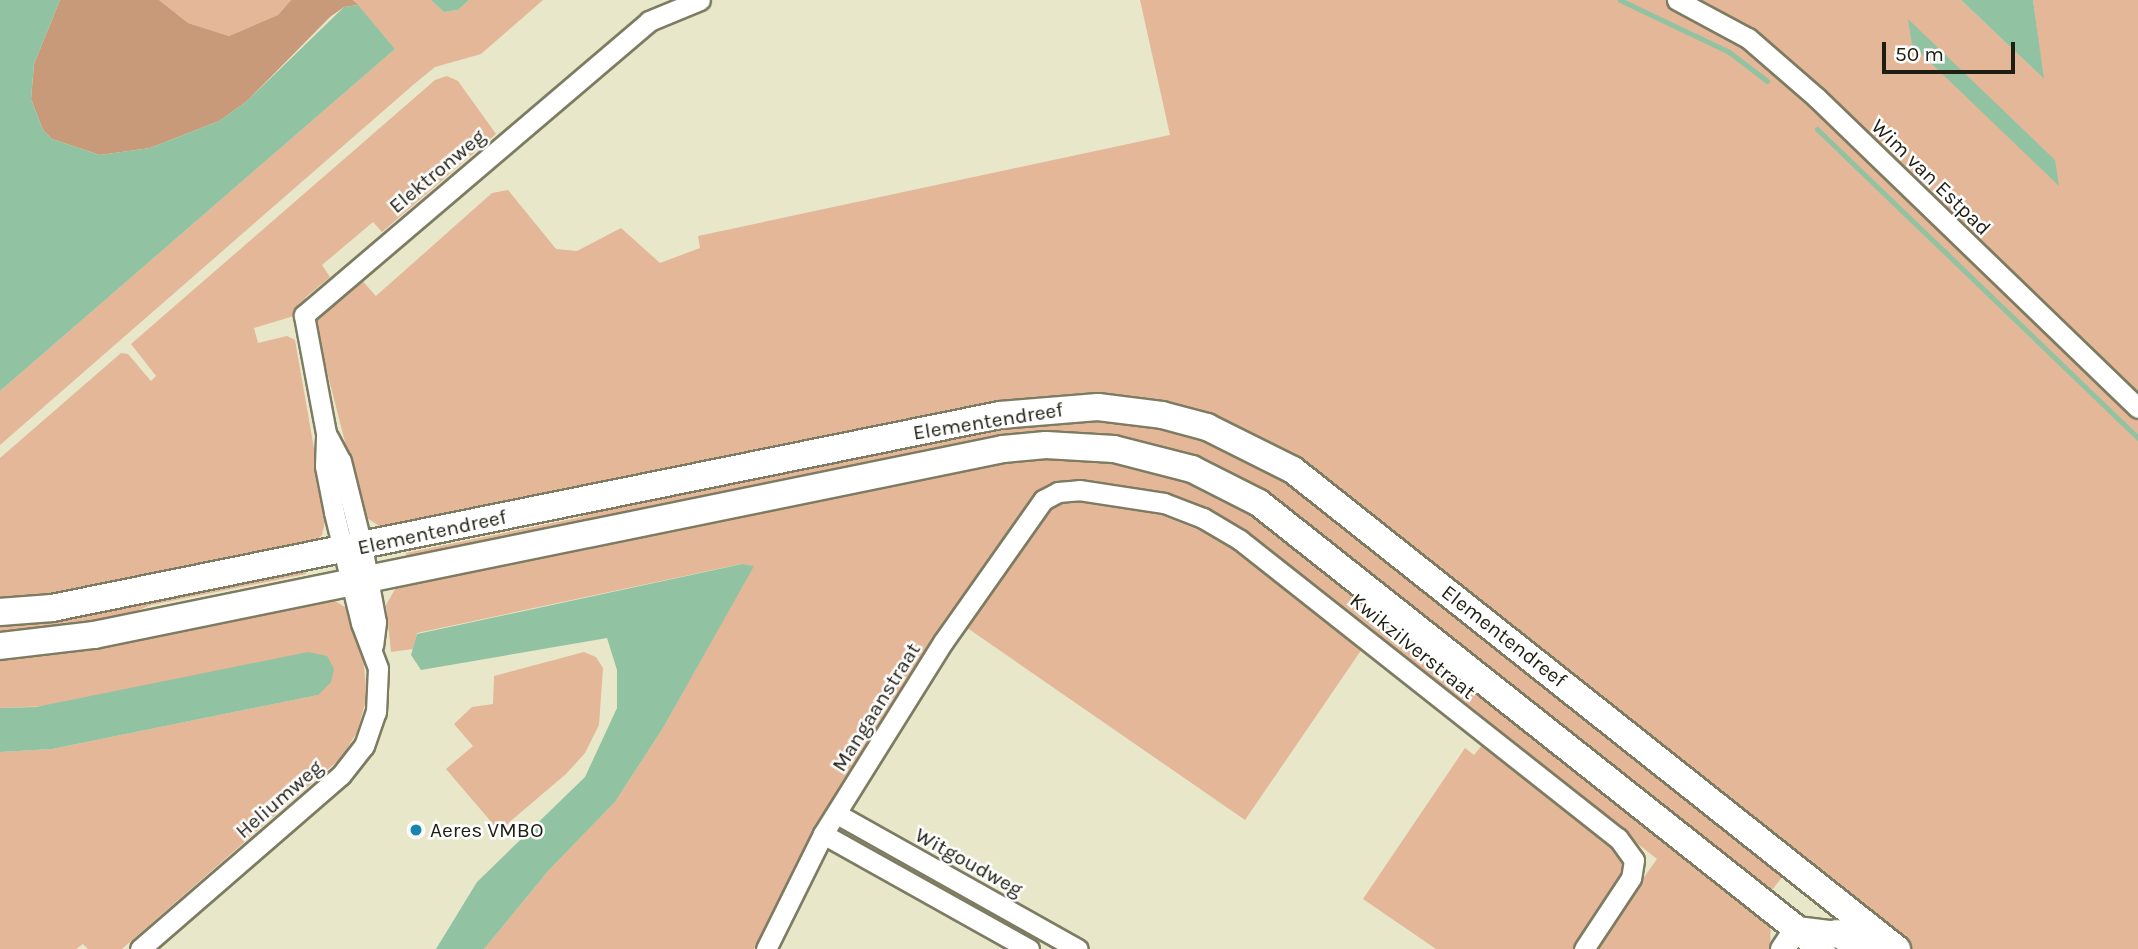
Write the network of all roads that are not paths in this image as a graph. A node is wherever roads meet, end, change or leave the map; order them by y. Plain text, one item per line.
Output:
1 (700, 0) edge
2 (1677, 0) edge
3 (2138, 408) edge
4 (1043, 500) joint
5 (352, 548) junction
6 (359, 580) junction
7 (0, 612) edge
8 (0, 646) edge
9 (837, 814) junction
10 (823, 834) junction
11 (1839, 902) junction
12 (1789, 939) edge
13 (1830, 944) edge
14 (140, 949) edge
15 (766, 949) edge
16 (1029, 949) edge
17 (1078, 949) edge
18 (1584, 949) edge
19 (1863, 949) edge
20 (1897, 949) edge

1 - 5 street, Elektronweg
2 - 3 street, Wim van Estpad
4 - 9 street, Mangaanstraat
4 - 18 street, Kwikzilverstraat
5 - 6 street, Elektronweg
5 - 7 main road, Elementendreef
5 - 11 main road, Elementendreef
6 - 8 main road, Elementendreef
6 - 12 main road, Elementendreef
6 - 14 street, Heliumweg
9 - 10 street, Mangaanstraat
9 - 17 street, Witgoudweg
10 - 15 street, Mangaanstraat
10 - 16 street
11 - 13 street
11 - 20 main road, Elementendreef
12 - 13 main road, Elementendreef
13 - 19 main road, Elementendreef

